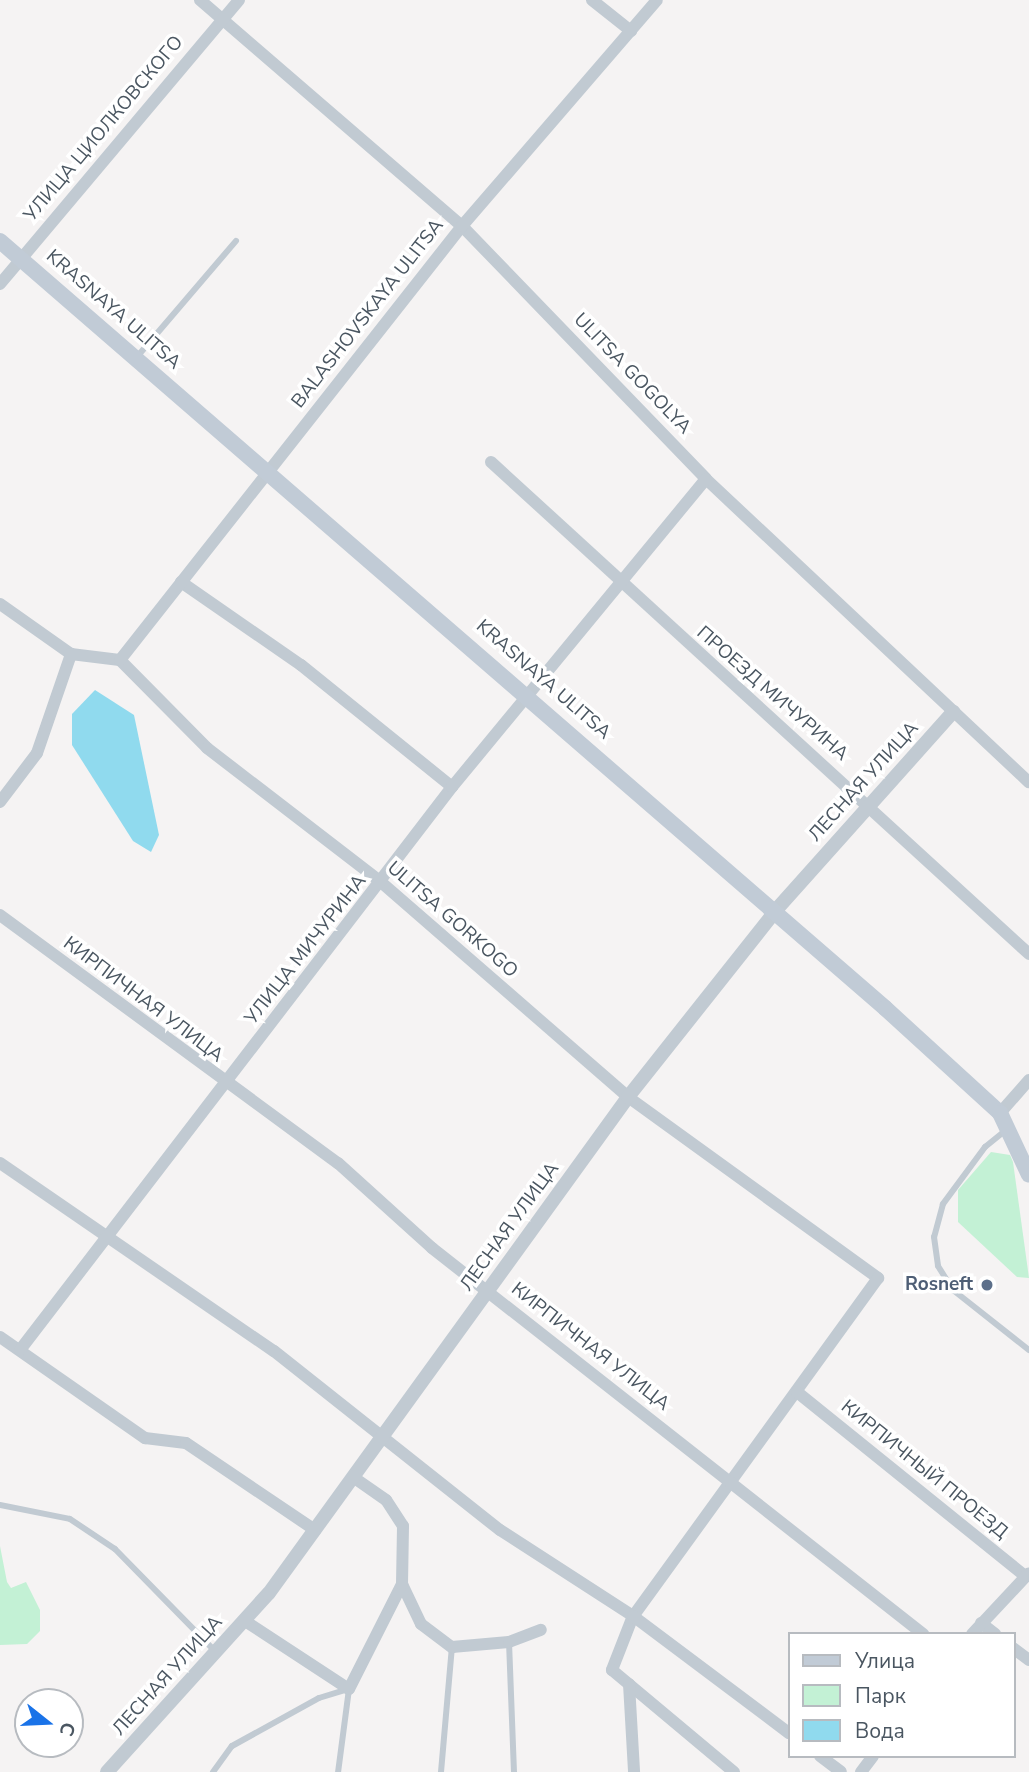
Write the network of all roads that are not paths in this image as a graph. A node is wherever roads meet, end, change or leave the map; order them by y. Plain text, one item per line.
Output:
1 (200, 0) edge
2 (239, 0) edge
3 (592, 0) edge
4 (657, 0) edge
5 (222, 18) junction
6 (631, 32) junction
7 (462, 226) junction
8 (0, 241) edge
9 (236, 241) dead end
10 (21, 259) junction
11 (0, 284) edge
12 (136, 358) junction
13 (491, 461) dead end
14 (270, 470) junction
15 (706, 479) junction
16 (181, 582) junction
17 (620, 585) junction
18 (0, 604) edge
19 (71, 654) junction
20 (120, 660) junction
21 (526, 694) junction
22 (953, 712) junction
23 (1029, 782) edge
24 (452, 787) junction
25 (0, 802) edge
26 (868, 804) junction
27 (382, 883) junction
28 (776, 910) junction
29 (0, 915) edge
30 (1029, 954) edge
31 (1029, 1080) edge
32 (225, 1086) junction
33 (628, 1097) junction
34 (1000, 1114) junction
35 (1008, 1129) junction
36 (0, 1163) edge
37 (1029, 1175) edge
38 (110, 1237) junction
39 (487, 1292) junction
40 (0, 1337) edge
41 (20, 1350) junction
42 (1029, 1350) edge
43 (797, 1392) junction
44 (384, 1436) junction
45 (353, 1477) junction
46 (732, 1479) junction
47 (0, 1505) edge
48 (315, 1530) junction
49 (1028, 1575) edge
50 (402, 1584) junction
51 (633, 1616) junction
52 (245, 1620) junction
53 (981, 1623) junction
54 (541, 1630) dead end
55 (921, 1632) edge
56 (974, 1632) edge
57 (992, 1632) edge
58 (509, 1642) junction
59 (452, 1647) junction
60 (216, 1652) junction
61 (629, 1684) junction
62 (349, 1689) junction
63 (788, 1732) edge
64 (823, 1758) edge
65 (107, 1772) edge
66 (213, 1772) edge
67 (338, 1772) edge
68 (441, 1772) edge
69 (514, 1772) edge
70 (634, 1772) edge
71 (734, 1772) edge
72 (841, 1772) edge

1 - 5 street, ULITSA GOGOLYA
2 - 5 street, УЛИЦА ЦИОЛКОВСКОГО
3 - 6 street
4 - 6 street, BALASHOVSKAYA ULITSA
5 - 7 street, ULITSA GOGOLYA
5 - 10 street, УЛИЦА ЦИОЛКОВСКОГО
6 - 7 street, BALASHOVSKAYA ULITSA
7 - 14 street, BALASHOVSKAYA ULITSA
7 - 15 street, ULITSA GOGOLYA
8 - 10 main road, KRASNAYA ULITSA
9 - 12 lane
10 - 11 street, УЛИЦА ЦИОЛКОВСКОГО
10 - 12 main road, KRASNAYA ULITSA
12 - 14 main road, KRASNAYA ULITSA
13 - 17 street, ПРОЕЗД МИЧУРИНА
14 - 16 street, BALASHOVSKAYA ULITSA
14 - 21 main road, KRASNAYA ULITSA
15 - 17 street, УЛИЦА МИЧУРИНА
15 - 22 street, ULITSA GOGOLYA
16 - 20 street, BALASHOVSKAYA ULITSA
16 - 24 street
17 - 21 street, УЛИЦА МИЧУРИНА
17 - 26 street, ПРОЕЗД МИЧУРИНА
18 - 19 street
19 - 20 street
19 - 25 street
20 - 27 street, ULITSA GORKOGO
21 - 24 street, УЛИЦА МИЧУРИНА
21 - 28 main road, KRASNAYA ULITSA
22 - 23 street, ULITSA GOGOLYA
22 - 26 street, ЛЕСНАЯ УЛИЦА
24 - 27 street, УЛИЦА МИЧУРИНА
26 - 28 street, ЛЕСНАЯ УЛИЦА
26 - 30 street, ПРОЕЗД МИЧУРИНА
27 - 32 street, УЛИЦА МИЧУРИНА
27 - 33 street, ULITSA GORKOGO
28 - 33 street, ЛЕСНАЯ УЛИЦА
28 - 34 main road, KRASNAYA ULITSA
29 - 32 street, КИРПИЧНАЯ УЛИЦА
31 - 34 street
32 - 38 street, УЛИЦА МИЧУРИНА
32 - 39 street, КИРПИЧНАЯ УЛИЦА
33 - 39 street, ЛЕСНАЯ УЛИЦА
33 - 43 street, ULITSA GORKOGO
34 - 35 main road, KRASNAYA ULITSA
35 - 37 main road, KRASNAYA ULITSA
35 - 42 lane
36 - 38 street
38 - 41 street, УЛИЦА МИЧУРИНА
38 - 44 street
39 - 44 street, ЛЕСНАЯ УЛИЦА
39 - 46 street, КИРПИЧНАЯ УЛИЦА
40 - 41 street
41 - 48 street
43 - 46 street
43 - 49 street, КИРПИЧНЫЙ ПРОЕЗД
44 - 45 street, ЛЕСНАЯ УЛИЦА
44 - 51 street
45 - 48 street, ЛЕСНАЯ УЛИЦА
45 - 50 street
46 - 51 street
46 - 55 street, КИРПИЧНАЯ УЛИЦА
47 - 60 lane
48 - 52 street, ЛЕСНАЯ УЛИЦА
49 - 53 street
50 - 59 street
50 - 62 street
51 - 61 street
51 - 63 street
52 - 60 street, ЛЕСНАЯ УЛИЦА
52 - 62 street
53 - 56 street
53 - 57 street
54 - 58 street
58 - 59 street
58 - 69 lane
59 - 68 lane
60 - 65 street, ЛЕСНАЯ УЛИЦА
61 - 70 street
61 - 71 street
62 - 66 lane
62 - 67 lane
64 - 72 street

